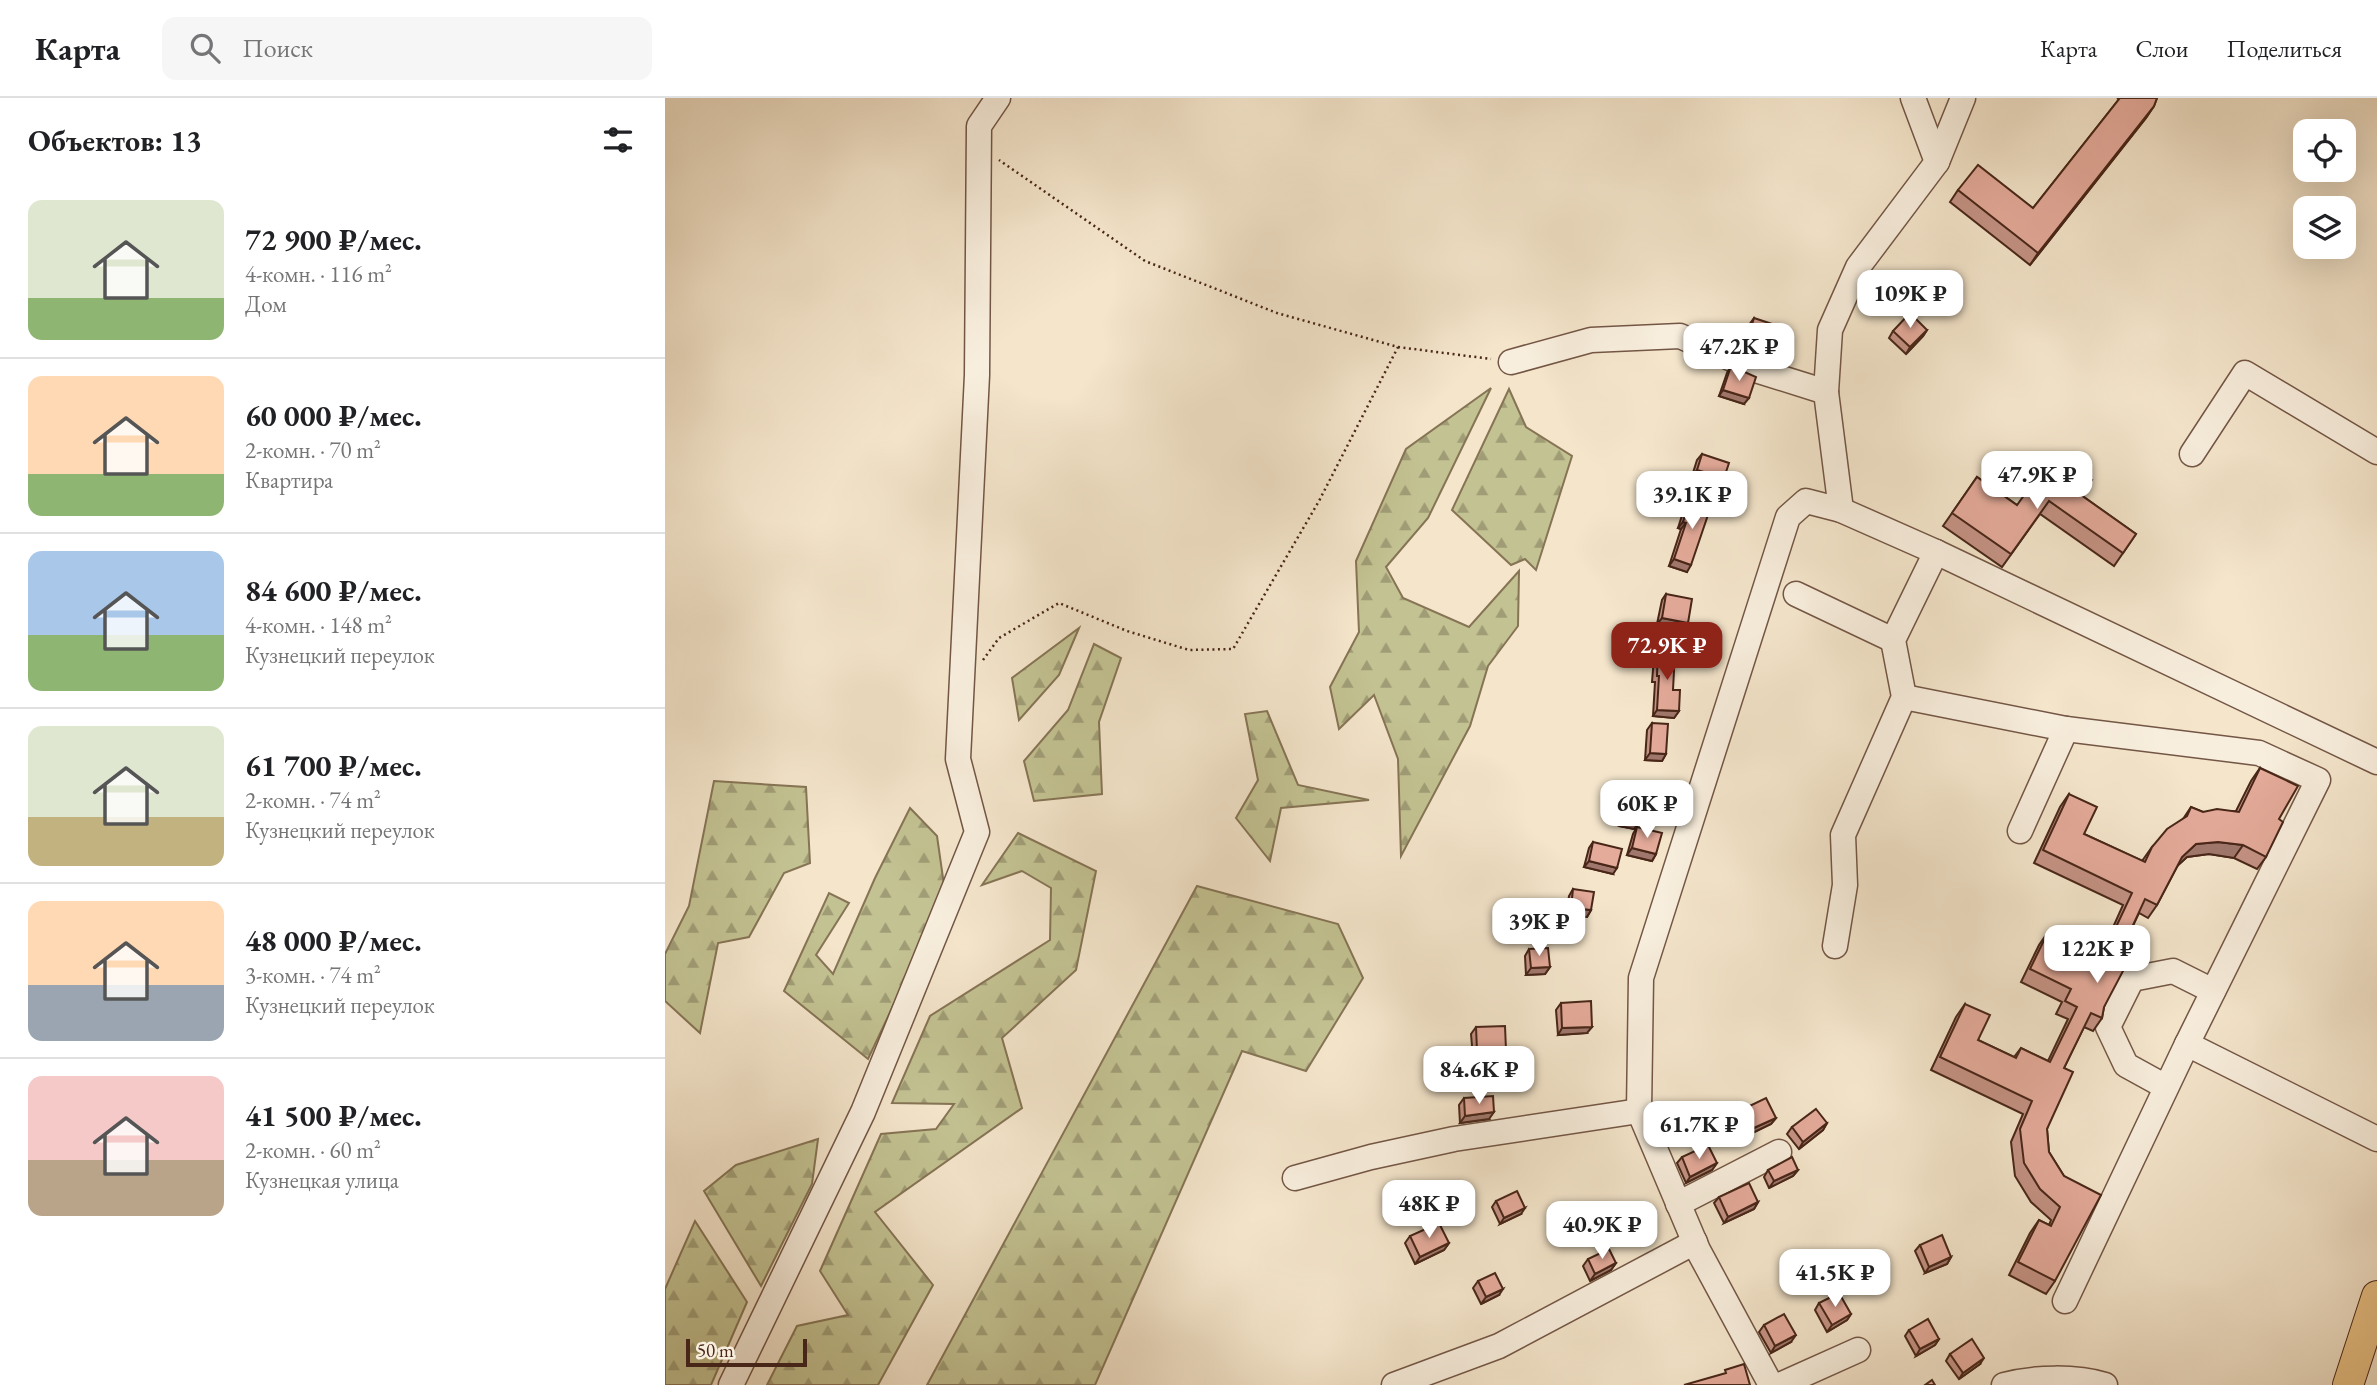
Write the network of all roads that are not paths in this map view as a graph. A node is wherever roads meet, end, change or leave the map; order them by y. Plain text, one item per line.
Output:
1 (999, 98) edge
2 (1913, 98) edge
3 (1963, 98) edge
4 (1937, 162) junction
5 (1510, 362) road end
6 (1826, 392) junction
7 (2377, 452) edge
8 (2192, 454) dead end
9 (1841, 510) junction
10 (1936, 552) junction
11 (1796, 594) dead end
12 (1893, 640) junction
13 (1905, 697) junction
14 (2066, 729) junction
15 (2377, 762) edge
16 (2020, 831) dead end
17 (1835, 946) dead end
18 (2213, 991) junction
19 (2187, 1044) junction
20 (2166, 1087) junction
21 (1639, 1111) junction
22 (2377, 1139) edge
23 (1779, 1152) dead end
24 (1295, 1178) dead end
25 (1678, 1204) junction
26 (1695, 1242) junction
27 (2377, 1296) edge
28 (2064, 1301) dead end
29 (1858, 1350) dead end
30 (2094, 1384) edge
31 (731, 1385) edge
32 (1394, 1385) edge
33 (1771, 1385) edge
34 (1780, 1385) edge
35 (2004, 1385) edge
36 (2348, 1385) edge

1 - 31 street
2 - 4 street
3 - 4 street
4 - 6 street
5 - 6 street
6 - 9 street
7 - 8 street
9 - 10 street
9 - 21 street
10 - 12 street
10 - 15 street
11 - 12 street
12 - 13 street
13 - 14 street
13 - 17 street
14 - 16 street
14 - 18 street
18 - 19 street
18 - 20 street
19 - 20 street
19 - 22 street
20 - 28 street
21 - 24 street
21 - 25 street
23 - 25 street
25 - 26 street
26 - 32 street
26 - 33 street
27 - 36 main road
29 - 34 street
30 - 35 street

